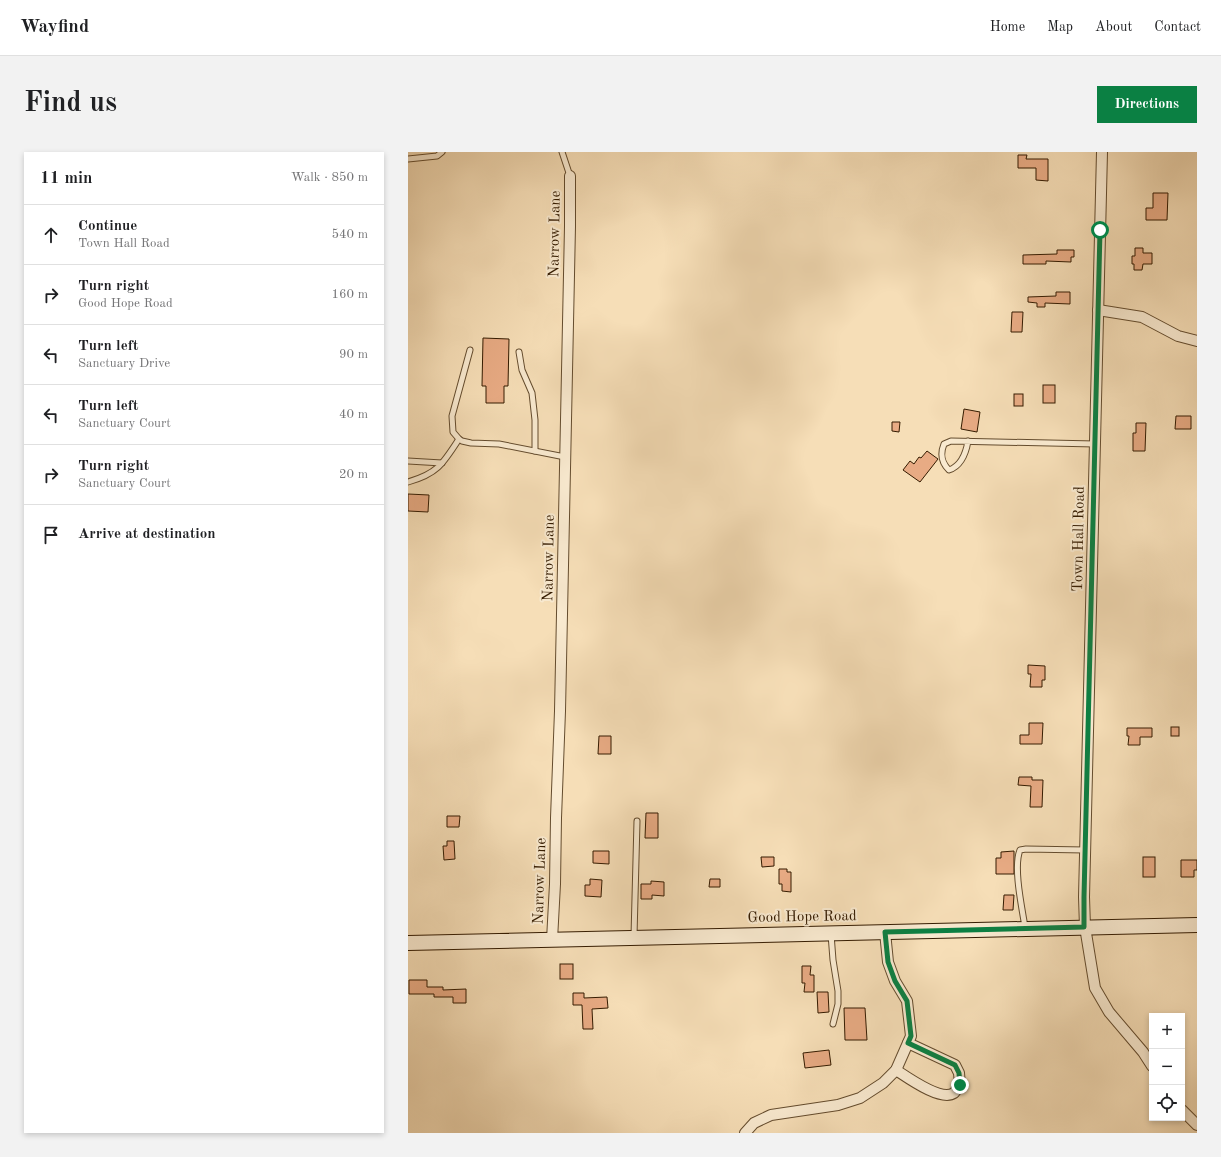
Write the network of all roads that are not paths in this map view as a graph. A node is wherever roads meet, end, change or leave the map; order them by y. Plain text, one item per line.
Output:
1 (442, 152) edge
2 (562, 152) edge
3 (1102, 152) edge
4 (408, 159) edge
5 (570, 176) joint
6 (1098, 310) junction
7 (1197, 341) edge
8 (470, 350) dead end
9 (519, 352) dead end
10 (459, 439) junction
11 (968, 442) junction
12 (1095, 444) junction
13 (535, 451) junction
14 (565, 457) junction
15 (408, 461) edge
16 (442, 463) junction
17 (408, 482) edge
18 (637, 821) dead end
19 (1086, 850) junction
20 (1197, 925) edge
21 (1084, 927) junction
22 (1025, 928) junction
23 (885, 932) junction
24 (831, 933) junction
25 (634, 937) junction
26 (552, 940) junction
27 (408, 943) edge
28 (833, 1024) dead end
29 (908, 1043) junction
30 (1149, 1061) edge
31 (896, 1070) junction
32 (1185, 1113) edge
33 (1197, 1125) edge
34 (745, 1133) edge

1 - 4 lane
2 - 5 lane
3 - 6 street, Town Hall Road
5 - 14 street, Narrow Lane
6 - 7 street
6 - 12 street, Town Hall Road
8 - 10 lane
9 - 13 lane
10 - 13 lane
10 - 16 lane
11 - 11 lane
11 - 12 lane
12 - 19 street, Town Hall Road
13 - 14 lane
14 - 26 street, Narrow Lane
15 - 16 lane
16 - 17 lane
18 - 25 lane
19 - 21 street, Town Hall Road
19 - 22 lane
20 - 21 main road, Good Hope Road
21 - 22 main road, Good Hope Road
21 - 30 street, Town Hall Road
22 - 23 main road, Good Hope Road
23 - 24 main road, Good Hope Road
23 - 29 street
24 - 25 main road, Good Hope Road
24 - 28 lane
25 - 26 main road, Good Hope Road
26 - 27 main road, Good Hope Road
29 - 31 street
29 - 31 street
31 - 34 street
32 - 33 street

